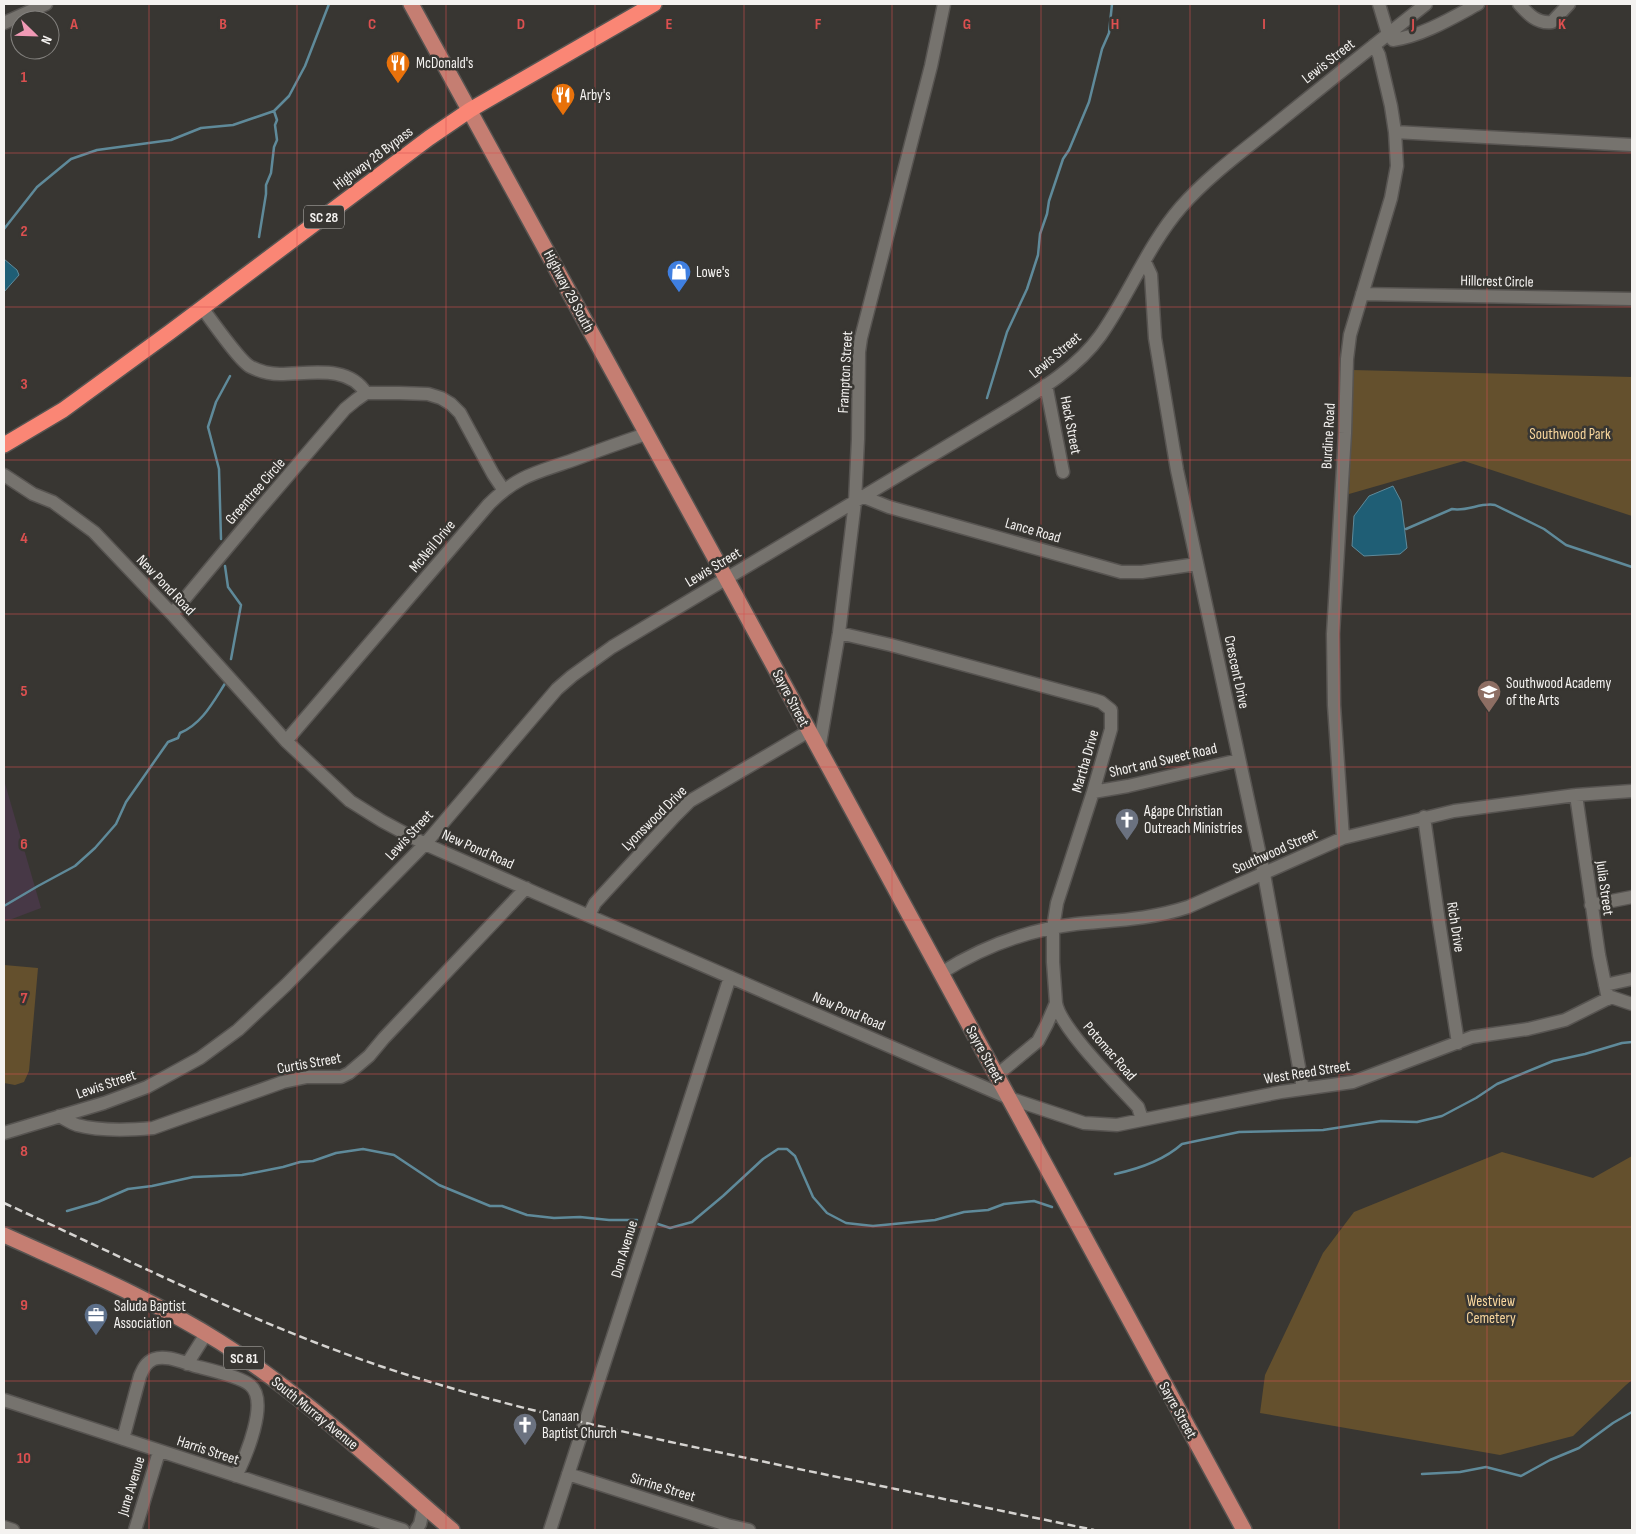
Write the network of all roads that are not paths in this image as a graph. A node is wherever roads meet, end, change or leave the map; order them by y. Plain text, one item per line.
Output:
1 (46, 4) edge
2 (411, 4) edge
3 (654, 4) edge
4 (944, 4) edge
5 (1379, 4) edge
6 (1426, 4) edge
7 (1478, 4) edge
8 (1519, 4) edge
9 (1569, 4) edge
10 (4, 23) edge
11 (1388, 34) junction
12 (1374, 45) junction
13 (470, 110) junction
14 (1395, 132) junction
15 (1632, 145) edge
16 (1145, 262) junction
17 (1362, 294) junction
18 (1632, 299) edge
19 (202, 308) junction
20 (1046, 385) junction
21 (366, 394) junction
22 (646, 434) junction
23 (4, 445) edge
24 (1064, 472) dead end
25 (4, 475) edge
26 (504, 489) junction
27 (859, 499) junction
28 (1197, 564) junction
29 (726, 578) junction
30 (172, 614) junction
31 (838, 632) junction
32 (809, 731) junction
33 (286, 741) junction
34 (819, 749) junction
35 (1239, 760) junction
36 (1632, 791) edge
37 (1093, 792) junction
38 (1576, 796) junction
39 (1424, 817) junction
40 (1343, 838) junction
41 (425, 844) junction
42 (1264, 874) junction
43 (526, 888) junction
44 (1632, 897) edge
45 (1591, 905) junction
46 (589, 915) junction
47 (1053, 928) junction
48 (941, 973) junction
49 (730, 977) junction
50 (1632, 978) edge
51 (1605, 985) junction
52 (1608, 999) junction
53 (1056, 1002) junction
54 (1632, 1004) edge
55 (1458, 1043) junction
56 (997, 1075) junction
57 (1303, 1089) junction
58 (1009, 1098) junction
59 (59, 1116) junction
60 (1142, 1118) junction
61 (4, 1133) edge
62 (4, 1235) edge
63 (206, 1334) junction
64 (187, 1364) junction
65 (4, 1400) edge
66 (123, 1439) junction
67 (159, 1452) junction
68 (568, 1474) junction
69 (236, 1476) junction
70 (424, 1506) junction
71 (370, 1525) edge
72 (4, 1527) edge
73 (13, 1530) edge
74 (134, 1530) edge
75 (403, 1530) edge
76 (416, 1530) edge
77 (452, 1530) edge
78 (550, 1530) edge
79 (750, 1530) edge
80 (1244, 1530) edge

1 - 10 street
2 - 13 main road, Highway 29 South
3 - 13 highway, Highway 28 Bypass / SC 28
4 - 27 street, Frampton Street
5 - 11 street
6 - 11 street, Lewis Street
7 - 11 street
8 - 9 street
11 - 12 street, Lewis Street
12 - 14 street, Burdine Road
12 - 16 street, Lewis Street
13 - 19 highway, Highway 28 Bypass / SC 28
13 - 22 main road, Highway 29 South
14 - 15 street
14 - 17 street, Burdine Road
16 - 20 street, Lewis Street
16 - 28 street, Crescent Drive
17 - 18 street, Hillcrest Circle
17 - 40 street, Burdine Road
19 - 21 street
19 - 23 highway, Highway 28 Bypass / SC 28
20 - 24 street, Hack Street
20 - 27 street, Lewis Street
21 - 26 street
21 - 30 street, Greentree Circle
22 - 26 street, McNeil Drive
22 - 29 main road, Highway 29 South
25 - 30 street, New Pond Road
26 - 33 street, McNeil Drive
27 - 28 street, Lance Road
27 - 29 street, Lewis Street
27 - 31 street, Frampton Street
28 - 35 street, Crescent Drive
29 - 32 main road, Sayre Street
29 - 41 street, Lewis Street
30 - 33 street, New Pond Road
31 - 34 street, Frampton Street
31 - 37 street, Martha Drive
32 - 34 main road, Sayre Street
32 - 46 street, Lyonswood Drive
33 - 41 street, New Pond Road
34 - 48 main road, Sayre Street
35 - 37 street, Short and Sweet Road
35 - 42 street, Crescent Drive
36 - 38 street, Southwood Street
37 - 47 street, Martha Drive
38 - 39 street, Southwood Street
38 - 45 street, Julia Street
39 - 40 street, Southwood Street
39 - 55 street, Rich Drive
40 - 42 street, Southwood Street
41 - 43 street, New Pond Road
41 - 59 street, Lewis Street
42 - 47 street, Southwood Street
42 - 57 street, Crescent Drive
43 - 46 street, New Pond Road
43 - 59 street, Curtis Street
44 - 45 street
45 - 51 street, Julia Street
46 - 49 street, New Pond Road
47 - 48 street, Southwood Street
47 - 53 street, Martha Drive
48 - 56 main road, Sayre Street
49 - 58 street, New Pond Road
49 - 68 street, Don Avenue
50 - 51 street
51 - 52 street, Julia Street
52 - 54 street
52 - 55 street, West Reed Street
53 - 56 street, Martha Drive
53 - 60 street, Potomac Road
55 - 57 street, West Reed Street
56 - 58 main road, Sayre Street
57 - 60 street, West Reed Street
58 - 60 street, West Reed Street
58 - 80 main road, Sayre Street
59 - 61 street, Lewis Street
62 - 63 main road, South Murray Avenue / SC 81
63 - 64 street
63 - 70 main road, South Murray Avenue / SC 81
64 - 66 street
64 - 69 street
65 - 66 street, Harris Street
66 - 67 street, Harris Street
67 - 69 street, Harris Street
67 - 74 street, June Avenue
68 - 78 street, Don Avenue
68 - 79 street, Sirrine Street
69 - 71 street, Harris Street
70 - 76 street
70 - 77 main road, South Murray Avenue / SC 81
71 - 75 street, Harris Street
72 - 73 street

